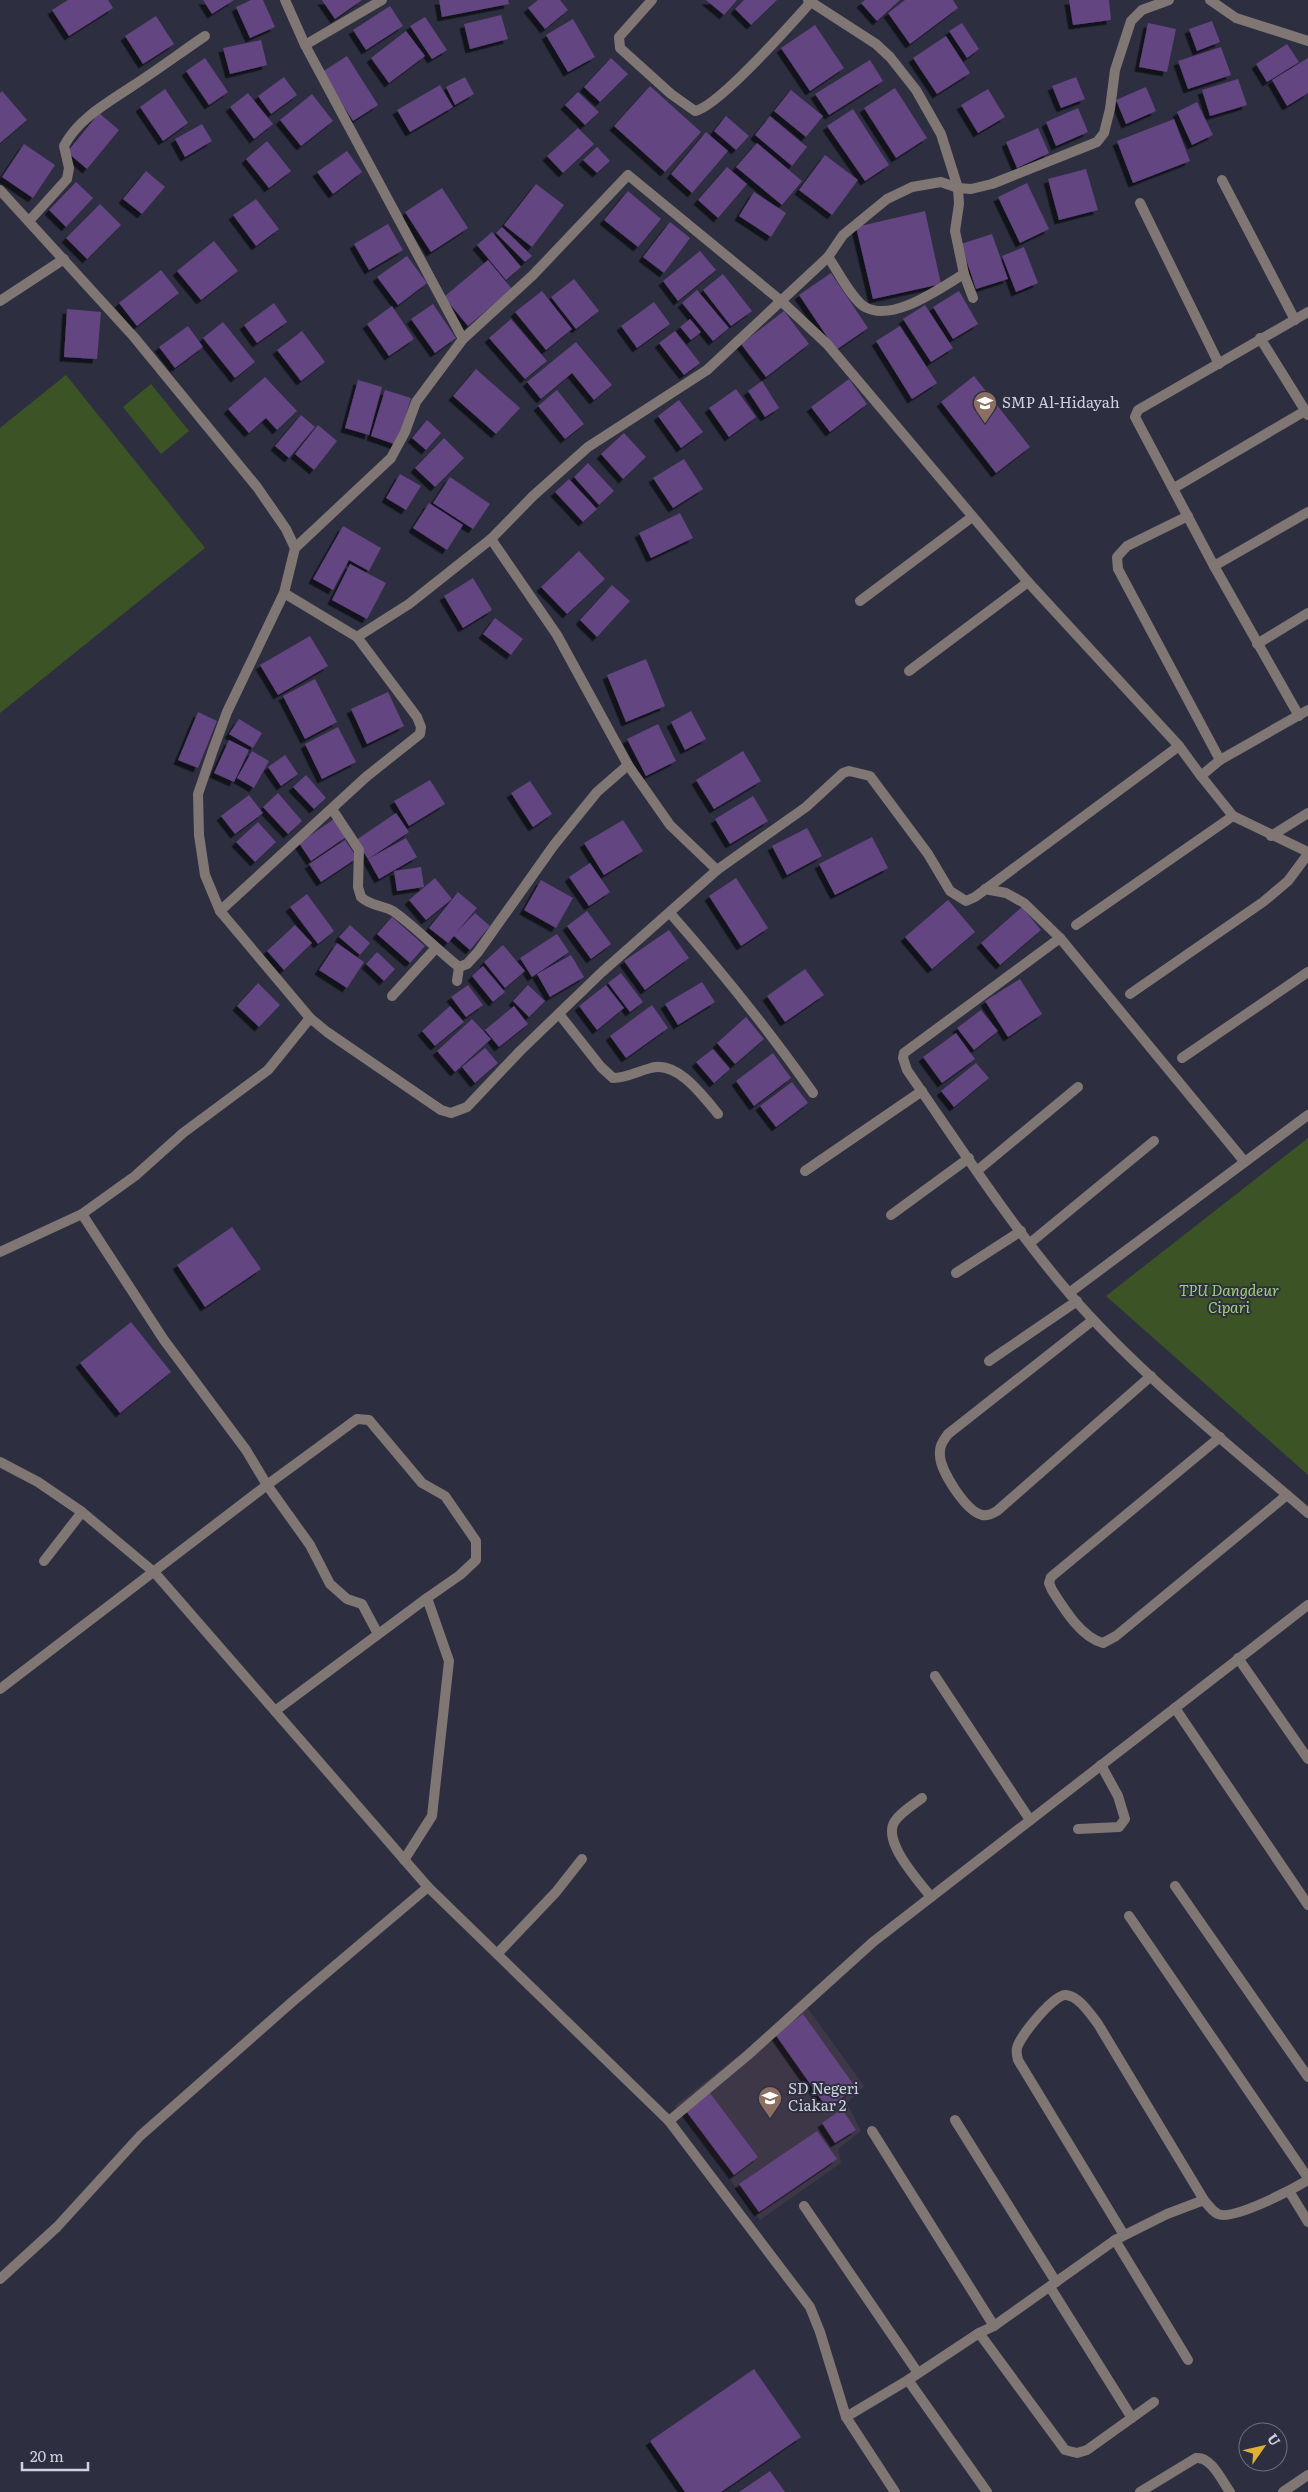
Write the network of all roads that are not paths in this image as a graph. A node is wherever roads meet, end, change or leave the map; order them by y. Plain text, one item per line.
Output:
1 (284, 0) edge
2 (382, 0) edge
3 (652, 0) edge
4 (1169, 0) edge
5 (1210, 0) edge
6 (809, 1) edge
7 (205, 36) dead end
8 (1308, 41) edge
9 (304, 45) junction
10 (1222, 180) dead end
11 (958, 188) junction
12 (0, 190) edge
13 (1140, 203) dead end
14 (30, 220) junction
15 (828, 257) junction
16 (64, 258) junction
17 (964, 274) junction
18 (973, 298) dead end
19 (780, 300) junction
20 (0, 301) edge
21 (1308, 312) edge
22 (1295, 320) junction
23 (1260, 338) junction
24 (464, 339) junction
25 (1219, 364) junction
26 (1307, 413) edge
27 (1174, 488) junction
28 (1308, 512) edge
29 (1188, 516) junction
30 (972, 517) junction
31 (491, 539) junction
32 (295, 548) junction
33 (1214, 566) junction
34 (1028, 582) junction
35 (284, 593) junction
36 (860, 602) dead end
37 (1308, 613) edge
38 (357, 637) junction
39 (1257, 644) junction
40 (909, 671) dead end
41 (1308, 710) edge
42 (1298, 716) junction
43 (1179, 746) junction
44 (1220, 760) junction
45 (628, 765) junction
46 (1201, 776) junction
47 (332, 809) junction
48 (1308, 813) edge
49 (1233, 816) junction
50 (1271, 836) junction
51 (1308, 853) edge
52 (717, 870) junction
53 (985, 889) junction
54 (220, 911) junction
55 (670, 913) junction
56 (1076, 925) dead end
57 (1060, 938) junction
58 (435, 949) junction
59 (460, 967) junction
60 (1308, 972) edge
61 (457, 981) dead end
62 (1130, 994) dead end
63 (392, 996) dead end
64 (559, 1014) junction
65 (310, 1018) junction
66 (1182, 1058) dead end
67 (1078, 1087) dead end
68 (922, 1091) junction
69 (813, 1093) dead end
70 (718, 1114) dead end
71 (1308, 1115) edge
72 (1154, 1141) dead end
73 (969, 1158) junction
74 (1244, 1161) junction
75 (978, 1170) junction
76 (805, 1171) dead end
77 (82, 1214) junction
78 (891, 1215) dead end
79 (1021, 1231) junction
80 (1030, 1243) junction
81 (0, 1252) edge
82 (956, 1273) dead end
83 (1069, 1293) junction
84 (1077, 1301) junction
85 (1093, 1320) junction
86 (989, 1360) dead end
87 (1151, 1376) junction
88 (1220, 1437) junction
89 (0, 1462) edge
90 (267, 1485) junction
91 (1287, 1495) junction
92 (82, 1512) junction
93 (1308, 1513) edge
94 (44, 1561) dead end
95 (155, 1573) junction
96 (427, 1598) junction
97 (1307, 1607) edge
98 (378, 1634) junction
99 (1238, 1658) junction
100 (935, 1676) dead end
101 (0, 1689) edge
102 (1175, 1708) junction
103 (275, 1711) junction
104 (1308, 1759) edge
105 (1101, 1765) junction
106 (922, 1798) dead end
107 (1030, 1820) junction
108 (1078, 1829) dead end
109 (582, 1859) dead end
110 (404, 1860) junction
111 (1175, 1886) dead end
112 (428, 1887) junction
113 (931, 1897) junction
114 (1308, 1904) edge
115 (1129, 1916) dead end
116 (498, 1953) junction
117 (1308, 2077) edge
118 (669, 2120) junction
119 (955, 2120) dead end
120 (872, 2131) dead end
121 (1308, 2179) edge
122 (1288, 2192) junction
123 (1204, 2200) junction
124 (804, 2206) dead end
125 (1308, 2222) edge
126 (1120, 2237) junction
127 (0, 2279) edge
128 (1053, 2285) junction
129 (994, 2326) junction
130 (979, 2333) junction
131 (1188, 2360) dead end
132 (918, 2373) junction
133 (908, 2380) junction
134 (1154, 2402) dead end
135 (846, 2417) junction
136 (1132, 2418) junction
137 (1308, 2475) edge
138 (895, 2492) edge
139 (988, 2492) edge
140 (1140, 2492) edge
141 (1230, 2492) edge
142 (1283, 2492) edge

1 - 9 street
2 - 9 street
3 - 6 street
4 - 11 street
5 - 8 street
6 - 11 street
7 - 14 street
9 - 24 street
10 - 22 street
11 - 15 street
11 - 17 street
12 - 14 street
13 - 25 street
14 - 16 street
15 - 17 street
15 - 19 street
16 - 20 street
16 - 32 street
17 - 18 street
19 - 24 street
19 - 30 street
19 - 31 street
21 - 22 street
22 - 23 street
23 - 25 street
23 - 26 street
24 - 32 street
25 - 27 street
26 - 27 street
27 - 29 street
28 - 33 street
29 - 33 street
29 - 44 street
30 - 34 street
30 - 36 street
31 - 38 street
31 - 45 street
32 - 35 street
33 - 39 street
34 - 40 street
34 - 43 street
35 - 38 street
35 - 54 street
37 - 39 street
38 - 47 street
39 - 42 street
41 - 42 street
42 - 44 street
43 - 46 street
43 - 53 street
44 - 46 street
45 - 52 street
45 - 59 street
46 - 49 street
47 - 54 street
47 - 58 street
48 - 50 street
49 - 50 street
49 - 56 street
50 - 51 street
51 - 62 street
52 - 53 street
52 - 55 street
53 - 57 street
54 - 65 street
55 - 64 street
55 - 69 street
57 - 68 street
57 - 74 street
58 - 59 street
58 - 63 street
59 - 61 street
60 - 66 street
64 - 65 street
64 - 70 street
65 - 77 street
67 - 75 street
68 - 73 street
68 - 76 street
71 - 74 street
72 - 80 street
73 - 75 street
73 - 78 street
74 - 83 street
75 - 79 street
77 - 81 street
77 - 90 street
79 - 80 street
79 - 82 street
80 - 83 street
83 - 84 street
84 - 85 street
84 - 86 street
85 - 87 street
85 - 87 street
87 - 88 street
88 - 91 street
88 - 91 street
89 - 92 street
90 - 95 street
90 - 96 street
90 - 98 street
91 - 93 street
92 - 94 street
92 - 95 street
95 - 101 street
95 - 103 street
96 - 98 street
96 - 110 street
97 - 99 street
98 - 103 street
99 - 102 street
99 - 104 street
100 - 107 street
102 - 105 street
102 - 114 street
103 - 110 street
105 - 107 street
105 - 108 street
106 - 113 street
107 - 113 street
109 - 116 street
110 - 112 street
111 - 117 street
112 - 116 street
112 - 127 street
113 - 118 street
115 - 121 street
116 - 118 street
118 - 135 street
119 - 128 street
120 - 129 street
121 - 122 street
122 - 123 street
122 - 125 street
123 - 126 street
123 - 126 street
124 - 132 street
126 - 128 street
126 - 131 street
128 - 129 street
128 - 136 street
129 - 130 street
130 - 132 street
130 - 136 street
132 - 133 street
133 - 135 street
133 - 139 street
134 - 136 street
135 - 138 street
137 - 142 street
140 - 141 street

